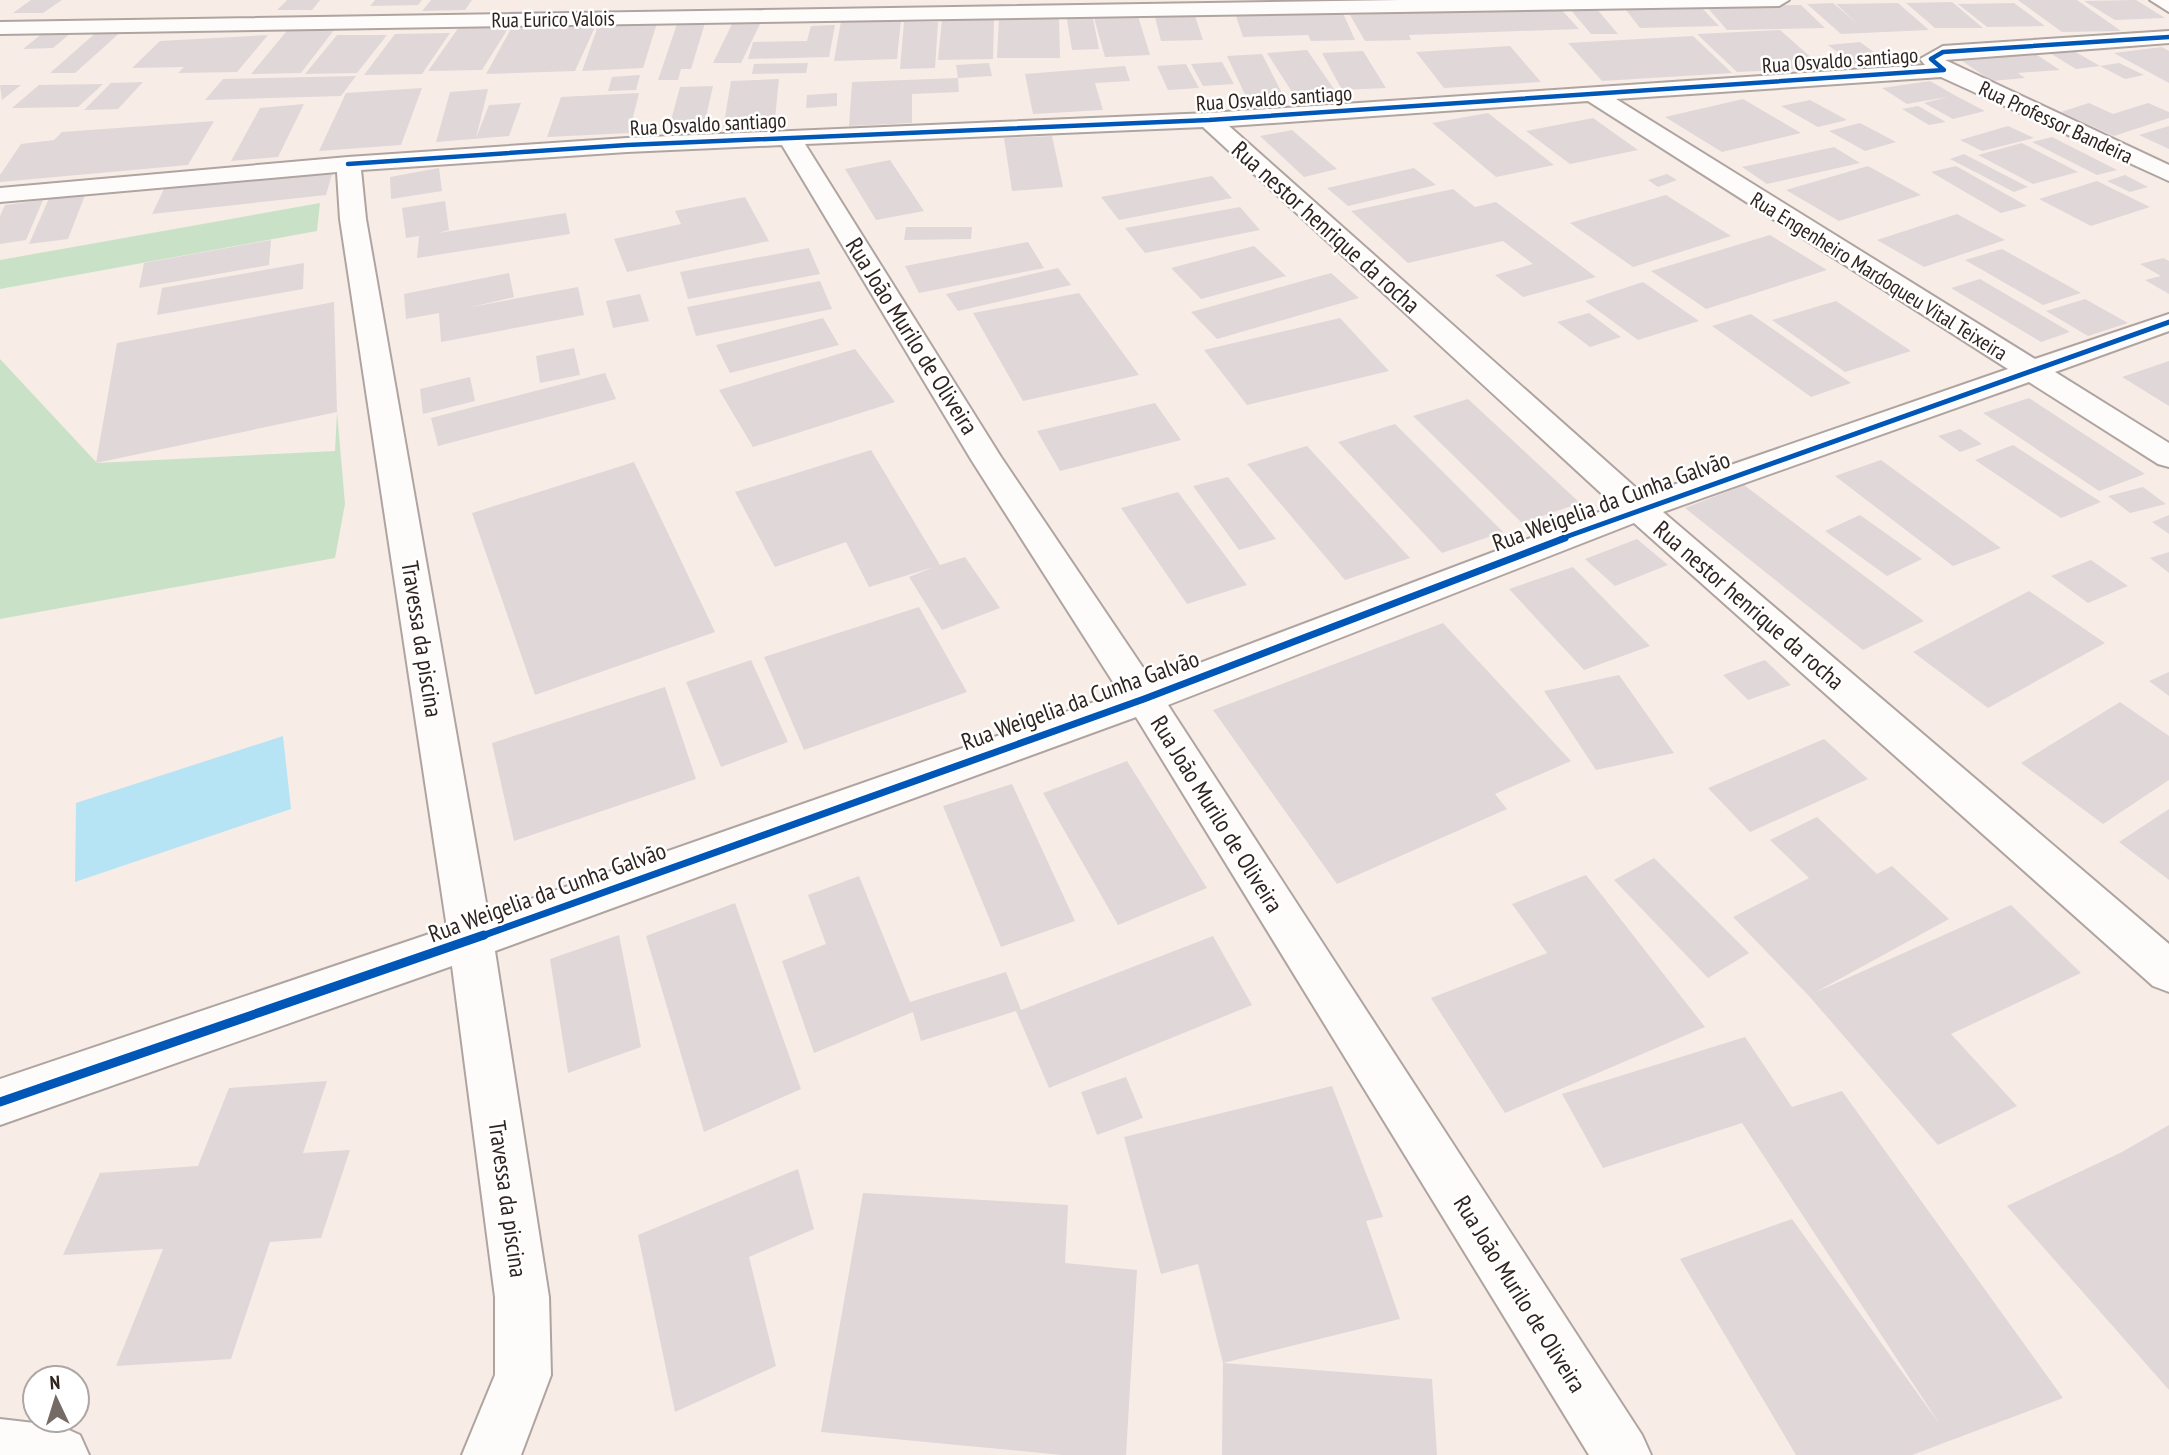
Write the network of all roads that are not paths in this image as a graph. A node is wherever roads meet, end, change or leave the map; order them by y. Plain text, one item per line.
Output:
1 (1779, 0) edge
2 (2160, 0) edge
3 (2169, 6) edge
4 (0, 28) edge
5 (2169, 37) edge
6 (1944, 70) junction
7 (1591, 93) junction
8 (1209, 120) junction
9 (789, 138) junction
10 (348, 164) junction
11 (2169, 174) edge
12 (0, 195) edge
13 (2169, 322) edge
14 (2030, 372) junction
15 (2169, 457) edge
16 (1639, 509) junction
17 (1144, 699) junction
18 (471, 940) junction
19 (2169, 972) edge
20 (0, 1102) edge
21 (0, 1447) edge
22 (60, 1455) edge
23 (491, 1455) edge
24 (1622, 1455) edge

1 - 4 street, Rua Eurico Valois
2 - 3 street
5 - 6 street, Rua Osvaldo santiago
6 - 7 street, Rua Osvaldo santiago
6 - 11 street, Rua Professor Bandeira
7 - 8 street, Rua Osvaldo santiago
7 - 14 street, Rua Engenheiro Mardoqueu Vital Teixeira
8 - 9 street, Rua Osvaldo santiago
8 - 16 street, Rua nestor henrique da rocha
9 - 10 street, Rua Osvaldo santiago
9 - 17 street, Rua João Murilo de Oliveira
10 - 12 street
10 - 18 street, Travessa da piscina
13 - 14 street, Rua Weigelia da Cunha Galvão
14 - 15 street, Rua Engenheiro Mardoqueu Vital Teixeira
14 - 16 street, Rua Weigelia da Cunha Galvão
16 - 17 street, Rua Weigelia da Cunha Galvão
16 - 19 street, Rua nestor henrique da rocha
17 - 18 street, Rua Weigelia da Cunha Galvão
17 - 24 street, Rua João Murilo de Oliveira
18 - 20 street, Rua Weigelia da Cunha Galvão
18 - 23 street, Travessa da piscina
21 - 22 street

